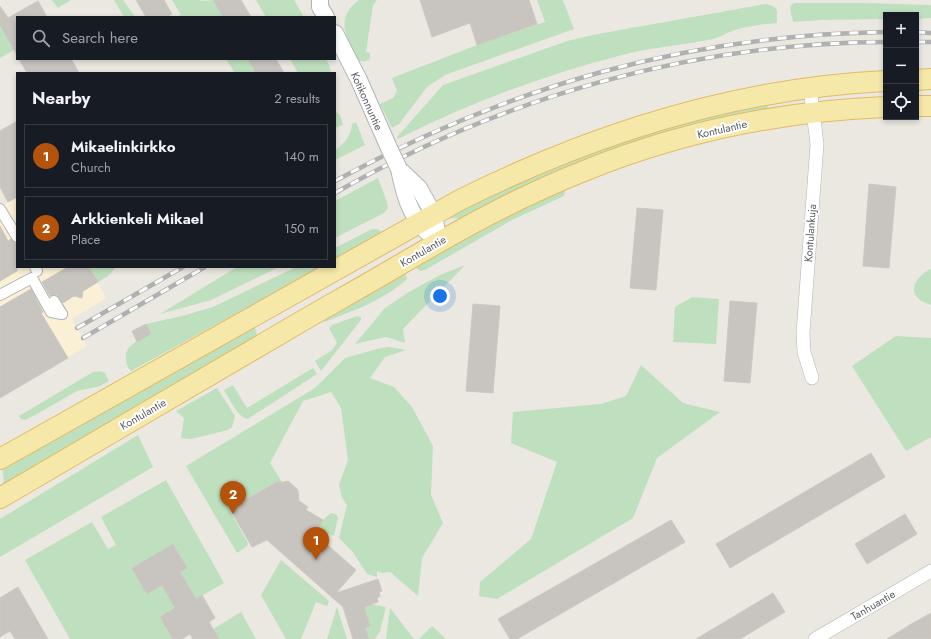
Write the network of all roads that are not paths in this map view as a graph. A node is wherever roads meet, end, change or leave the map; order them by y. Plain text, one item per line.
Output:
1 (336, 35) edge
2 (919, 80) edge
3 (931, 80) edge
4 (883, 81) edge
5 (810, 88) junction
6 (919, 106) edge
7 (931, 106) edge
8 (883, 107) edge
9 (813, 112) junction
10 (0, 209) edge
11 (426, 219) junction
12 (15, 235) edge
13 (439, 242) junction
14 (0, 295) edge
15 (54, 301) dead end
16 (812, 378) dead end
17 (0, 460) edge
18 (0, 498) edge
19 (931, 571) edge
20 (815, 639) edge

1 - 11 street, Kotikonnuntie, bridge
2 - 3 main road
4 - 5 main road
5 - 9 street, Kontulankuja
5 - 11 main road
6 - 7 main road
8 - 9 main road, Kontulantie
9 - 13 main road, Kontulantie
9 - 16 street, Kontulankuja
10 - 12 street
11 - 13 street, Kotikonnuntie
11 - 17 main road
13 - 18 main road, Kontulantie
14 - 15 street
19 - 20 street, Tanhuantie

